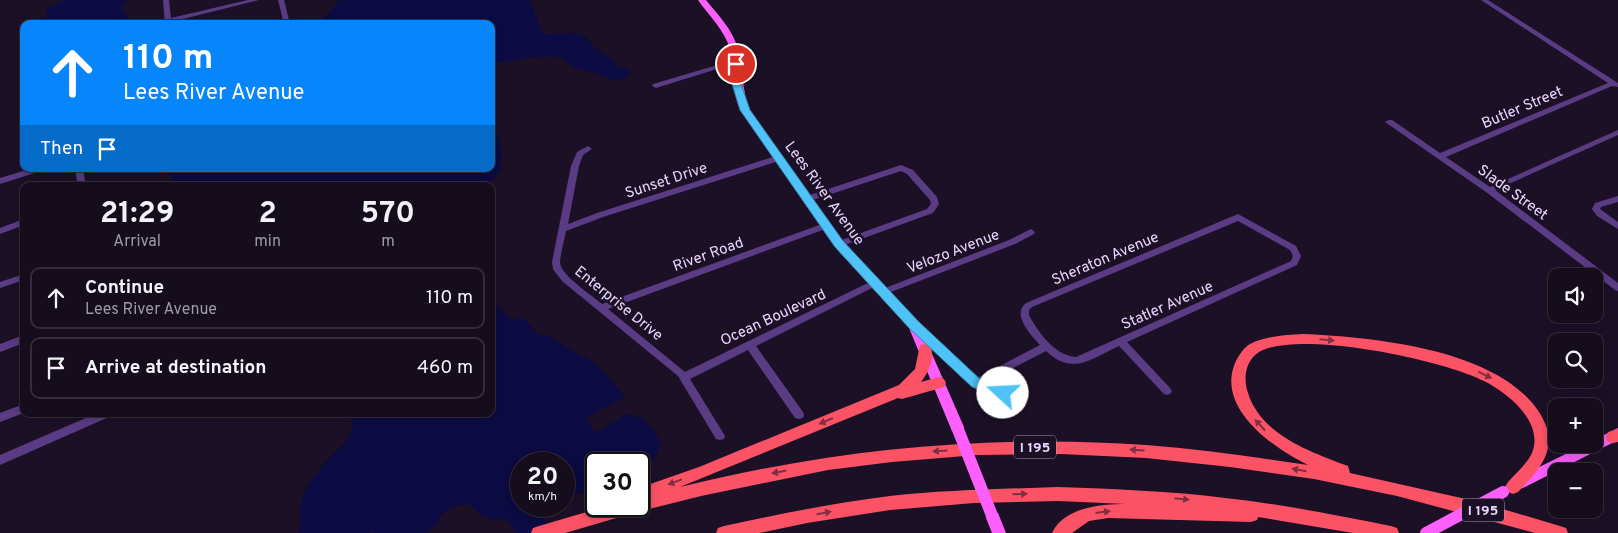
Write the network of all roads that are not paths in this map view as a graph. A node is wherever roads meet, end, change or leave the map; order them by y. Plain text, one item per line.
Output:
1 (166, 0) edge
2 (256, 0) edge
3 (281, 0) edge
4 (702, 0) edge
5 (1484, 0) edge
6 (168, 20) edge
7 (176, 20) edge
8 (286, 20) edge
9 (736, 64) junction
10 (1616, 85) edge
11 (656, 86) dead end
12 (1389, 122) dead end
13 (1618, 132) edge
14 (588, 149) dead end
15 (1441, 156) junction
16 (779, 158) junction
17 (28, 172) edge
18 (0, 181) edge
19 (1489, 190) junction
20 (1618, 198) edge
21 (807, 199) junction
22 (1596, 209) joint
23 (1238, 217) joint
24 (20, 224) edge
25 (826, 226) junction
26 (1618, 226) edge
27 (562, 229) junction
28 (0, 231) edge
29 (1030, 232) dead end
30 (839, 244) junction
31 (20, 278) edge
32 (0, 285) edge
33 (879, 288) junction
34 (1618, 288) edge
35 (600, 308) junction
36 (914, 326) junction
37 (20, 340) edge
38 (1120, 341) junction
39 (750, 345) junction
40 (1047, 346) junction
41 (0, 348) edge
42 (925, 348) junction
43 (684, 377) junction
44 (939, 383) junction
45 (976, 383) junction
46 (1167, 391) dead end
47 (1003, 393) dead end
48 (871, 402) junction
49 (20, 410) edge
50 (799, 416) dead end
51 (98, 417) edge
52 (0, 418) edge
53 (1616, 435) edge
54 (720, 436) dead end
55 (0, 460) edge
56 (1508, 490) junction
57 (650, 491) edge
58 (1432, 497) junction
59 (650, 502) edge
60 (585, 516) edge
61 (594, 517) edge
62 (1333, 521) junction
63 (1534, 525) junction
64 (563, 526) junction
65 (538, 533) edge
66 (724, 533) edge
67 (999, 533) edge
68 (1060, 533) edge
69 (1391, 533) edge
70 (1426, 533) edge
71 (1560, 533) edge
72 (1568, 533) edge

1 - 6 street
2 - 7 street
3 - 8 street
4 - 9 main road, Lees River Avenue
5 - 10 street
9 - 11 street
9 - 16 main road, Lees River Avenue
10 - 15 street, Butler Street
12 - 15 street, Slade Street
13 - 19 street
14 - 27 street, Enterprise Drive
15 - 19 street, Slade Street
16 - 21 main road, Lees River Avenue
16 - 27 street, Sunset Drive
17 - 18 street
19 - 34 street, Slade Street
20 - 22 street
21 - 25 main road, Lees River Avenue
21 - 30 street
22 - 26 street
23 - 38 street, Statler Avenue
23 - 40 street, Sheraton Avenue
24 - 28 street
25 - 30 main road, Lees River Avenue
25 - 35 street, River Road
27 - 35 street, Enterprise Drive
29 - 33 street, Velozo Avenue
30 - 33 main road, Lees River Avenue
31 - 32 street
33 - 36 main road, Lees River Avenue
33 - 39 street, Ocean Boulevard
35 - 43 street, Enterprise Drive
36 - 42 main road, Lees River Avenue
36 - 45 street
37 - 41 street
38 - 40 street, Statler Avenue
38 - 46 street
39 - 43 street, Ocean Boulevard
39 - 50 street
40 - 45 street
42 - 44 main road, Lees River Avenue
42 - 48 highway
43 - 54 street, Enterprise Drive
44 - 48 highway
44 - 67 main road, Lees River Avenue, bridge
45 - 47 street
48 -> 57 highway
49 - 52 street
51 - 55 street
53 - 56 main road
58 -> 56 highway
56 - 70 main road, bridge
58 -> 59 highway, I 195
58 - 63 highway, I 195
60 - 64 highway
61 - 64 highway
66 -> 62 highway
68 -> 62 highway
62 - 69 highway
63 - 71 highway, I 195
63 - 72 highway
64 - 65 highway

